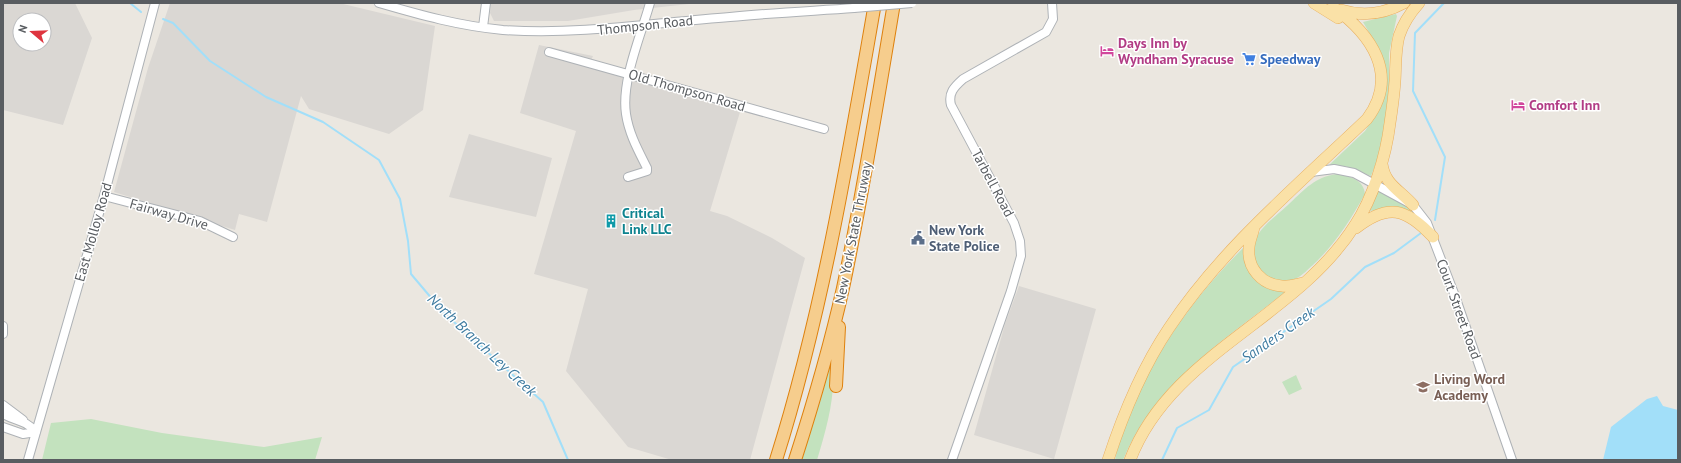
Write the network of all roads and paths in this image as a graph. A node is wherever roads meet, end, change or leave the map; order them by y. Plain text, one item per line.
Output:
1 (155, 3) edge
2 (379, 3) edge
3 (486, 3) edge
4 (650, 3) edge
5 (875, 3) edge
6 (894, 3) edge
7 (913, 3) edge
8 (1052, 3) edge
9 (1314, 3) edge
10 (1404, 3) edge
11 (1409, 3) edge
12 (1419, 3) edge
13 (1330, 5) edge
14 (643, 26) junction
15 (483, 27) junction
16 (1362, 32) junction
17 (549, 52) dead end
18 (629, 73) junction
19 (1392, 111) junction
20 (824, 128) dead end
21 (1381, 164) junction
22 (1311, 172) junction
23 (628, 177) dead end
24 (1374, 184) junction
25 (104, 196) junction
26 (1413, 205) junction
27 (1255, 226) junction
28 (1350, 232) junction
29 (233, 237) dead end
30 (1433, 237) junction
31 (1306, 282) junction
32 (843, 288) junction
33 (3, 326) edge
34 (3, 334) edge
35 (836, 386) dead end
36 (3, 405) edge
37 (3, 414) edge
38 (27, 422) junction
39 (3, 427) edge
40 (36, 432) junction
41 (1110, 457) edge
42 (28, 460) edge
43 (776, 460) edge
44 (795, 460) edge
45 (952, 460) edge
46 (1130, 460) edge
47 (1512, 460) edge

1 - 25 street, East Molloy Road
2 - 15 street, Thompson Road
3 - 15 street
4 - 14 street
5 - 43 highway, New York State Thruway
6 - 32 highway, New York State Thruway
7 - 14 street, Thompson Road, bridge
8 - 45 street, Tarbell Road
9 - 16 main road
10 - 13 main road
11 - 19 main road
12 - 19 main road
13 - 16 main road
14 - 15 street, Thompson Road
14 - 18 street
16 - 22 main road
17 - 18 street, Old Thompson Road
18 - 20 street, Old Thompson Road
18 - 23 street
19 - 21 main road
21 - 24 main road
21 - 26 main road
22 - 24 street, Court Street Road
22 - 27 main road
24 - 26 street, Court Street Road
24 - 28 main road
25 - 29 street, Fairway Drive
25 - 40 street, East Molloy Road
26 - 30 street, Court Street Road
27 - 31 main road
27 - 41 main road
28 - 30 main road
28 - 31 main road
30 - 47 street, Court Street Road
31 - 46 main road
32 - 35 highway
32 - 44 highway, New York State Thruway
33 - 34 street
36 - 38 street
37 - 38 street
38 - 40 street
39 - 40 street
40 - 42 street, East Molloy Road

